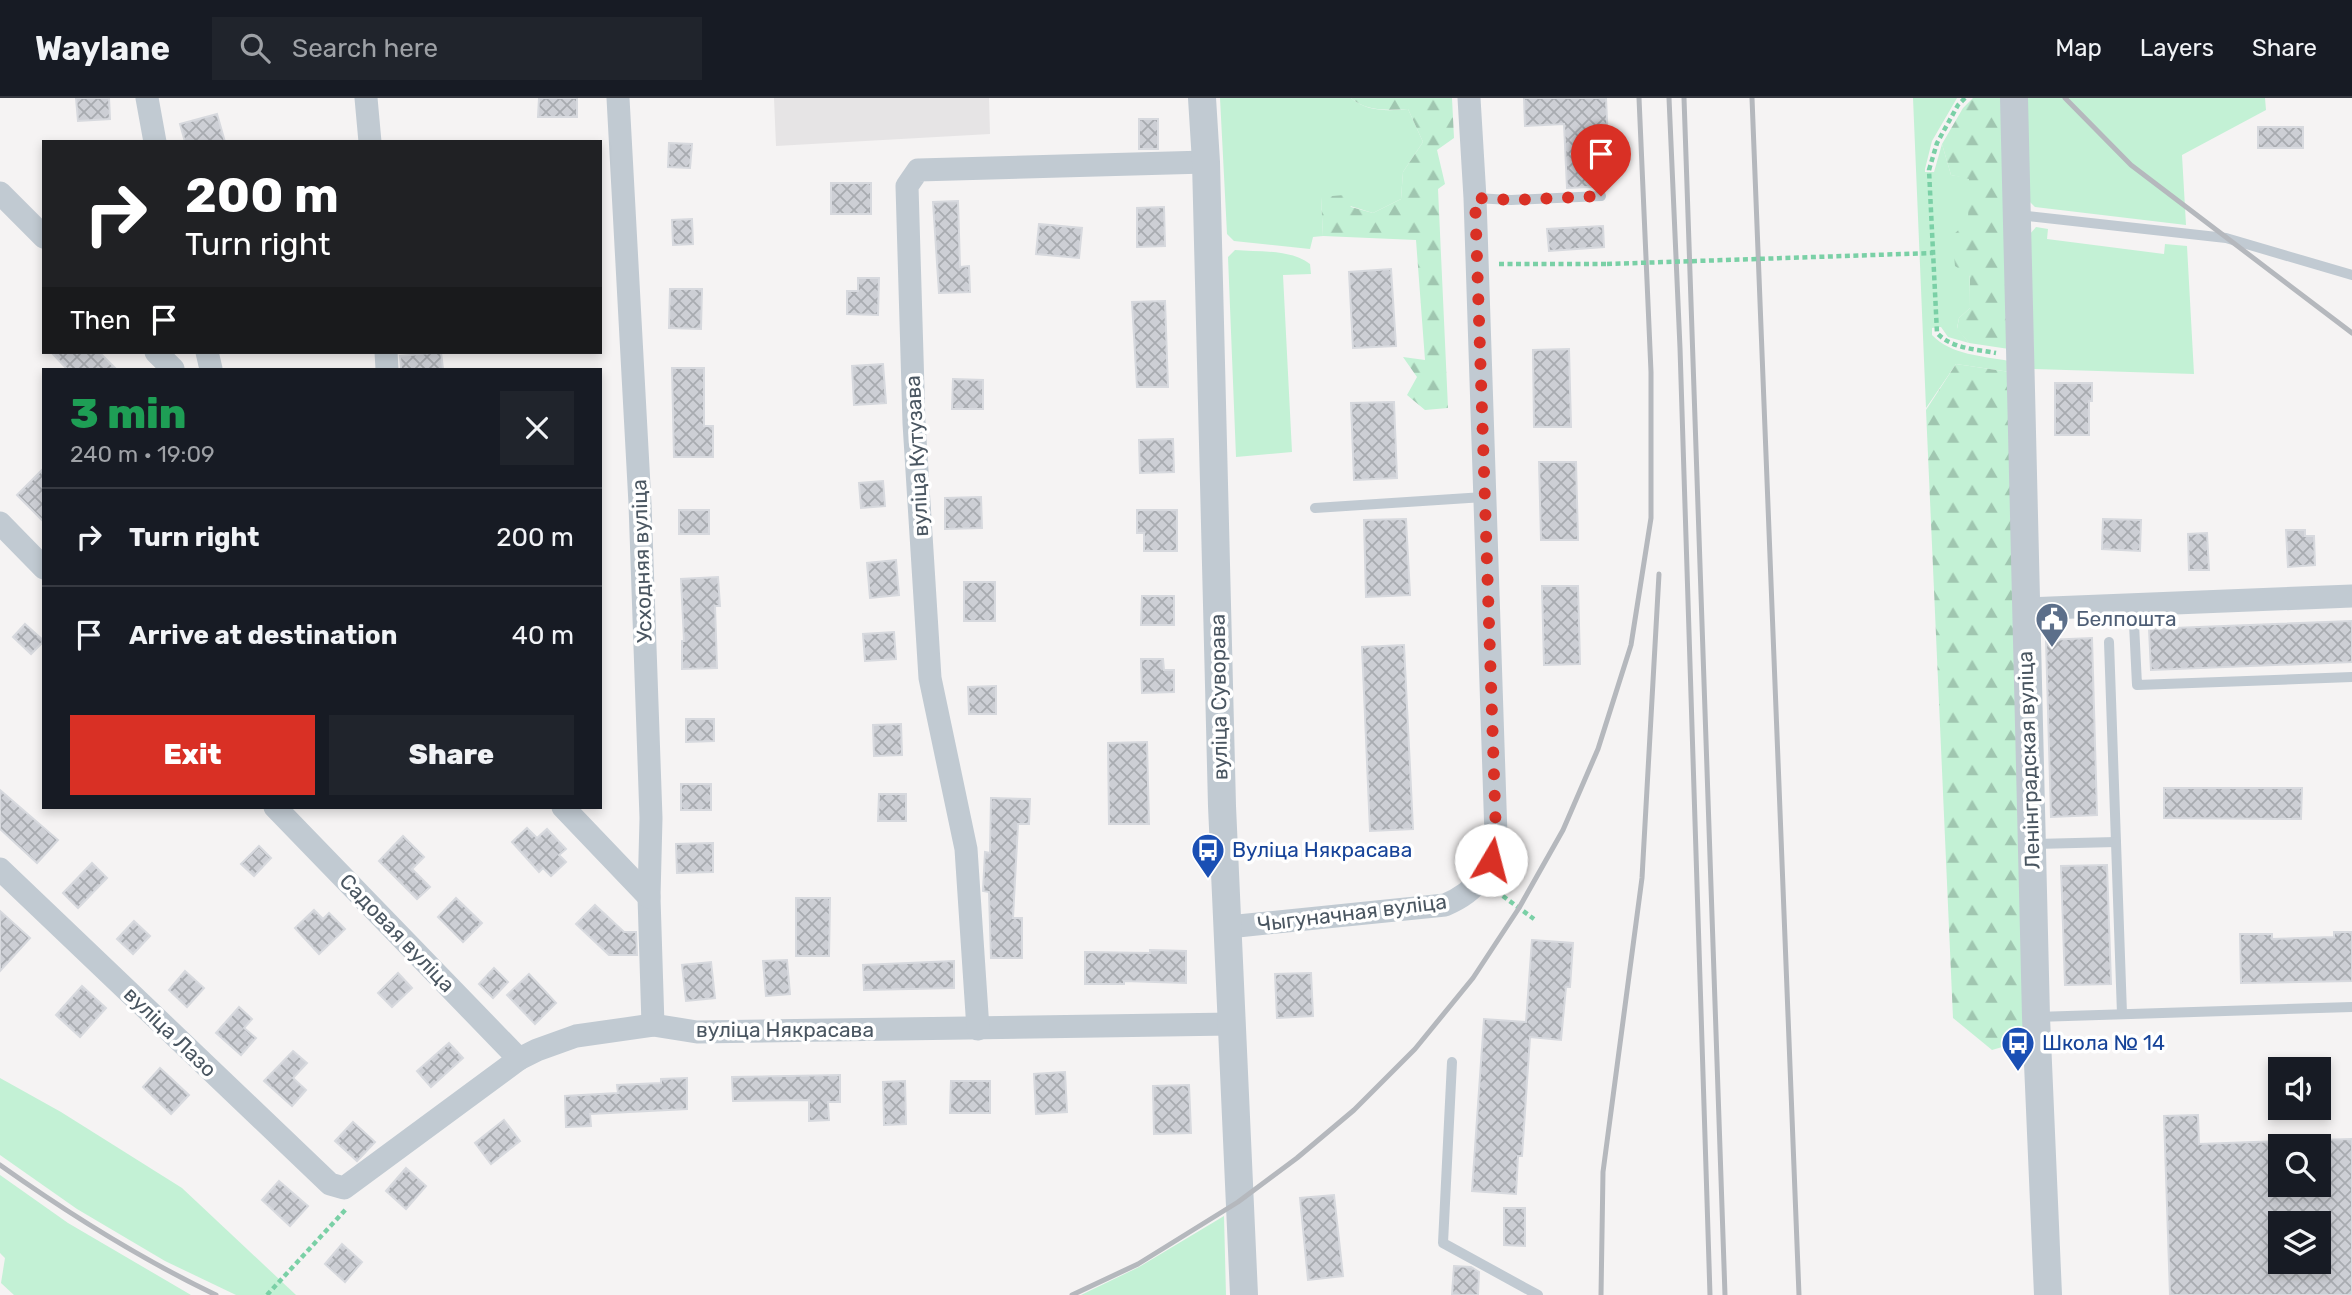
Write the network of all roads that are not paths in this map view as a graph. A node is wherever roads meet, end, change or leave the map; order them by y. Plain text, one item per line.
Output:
1 (147, 98) edge
2 (366, 98) edge
3 (618, 98) edge
4 (1202, 98) edge
5 (1469, 98) edge
6 (2014, 98) edge
7 (155, 140) edge
8 (370, 140) edge
9 (1206, 162) junction
10 (0, 193) edge
11 (1601, 196) dead end
12 (1475, 198) junction
13 (2016, 215) junction
14 (42, 235) edge
15 (2352, 275) edge
16 (158, 354) edge
17 (172, 368) edge
18 (1483, 497) junction
19 (1315, 508) dead end
20 (0, 523) edge
21 (42, 566) edge
22 (2352, 596) edge
23 (2133, 603) junction
24 (2025, 609) junction
25 (2109, 642) dead end
26 (2352, 677) edge
27 (277, 809) edge
28 (565, 809) edge
29 (2116, 842) junction
30 (2032, 845) junction
31 (0, 869) edge
32 (649, 897) junction
33 (1228, 927) junction
34 (2352, 1007) edge
35 (2122, 1014) junction
36 (2036, 1017) junction
37 (1232, 1024) junction
38 (653, 1025) junction
39 (978, 1029) junction
40 (519, 1059) junction
41 (1451, 1062) dead end
42 (344, 1188) joint
43 (1244, 1295) edge
44 (1538, 1295) edge
45 (2048, 1295) edge

1 - 7 street
2 - 8 street
3 - 32 street, Усходняя вуліца
4 - 9 street, вуліца Суворава
5 - 12 street
6 - 13 street, Ленінградская вуліца
9 - 33 street, вуліца Суворава
9 - 39 street, вуліца Кутузава
10 - 14 street
11 - 12 lane
12 - 18 street
13 - 15 lane
13 - 24 street, Ленінградская вуліца
16 - 17 street
18 - 19 lane
18 - 33 street, Чыгуначная вуліца
20 - 21 street
22 - 23 street
23 - 24 street
23 - 26 lane
24 - 30 street, Ленінградская вуліца
25 - 29 lane
27 - 40 street, Садовая вуліца
28 - 32 street
29 - 30 lane
29 - 35 lane
30 - 36 street, Ленінградская вуліца
31 - 42 street, вуліца Лазо
32 - 38 street, Усходняя вуліца
33 - 37 street, вуліца Суворава
34 - 35 lane
35 - 36 lane
36 - 45 street, Ленінградская вуліца
37 - 39 street, вуліца Някрасава
37 - 43 street, вуліца Суворава
38 - 39 street, вуліца Някрасава
38 - 40 street, вуліца Някрасава
40 - 42 street, вуліца Някрасава
41 - 44 lane

